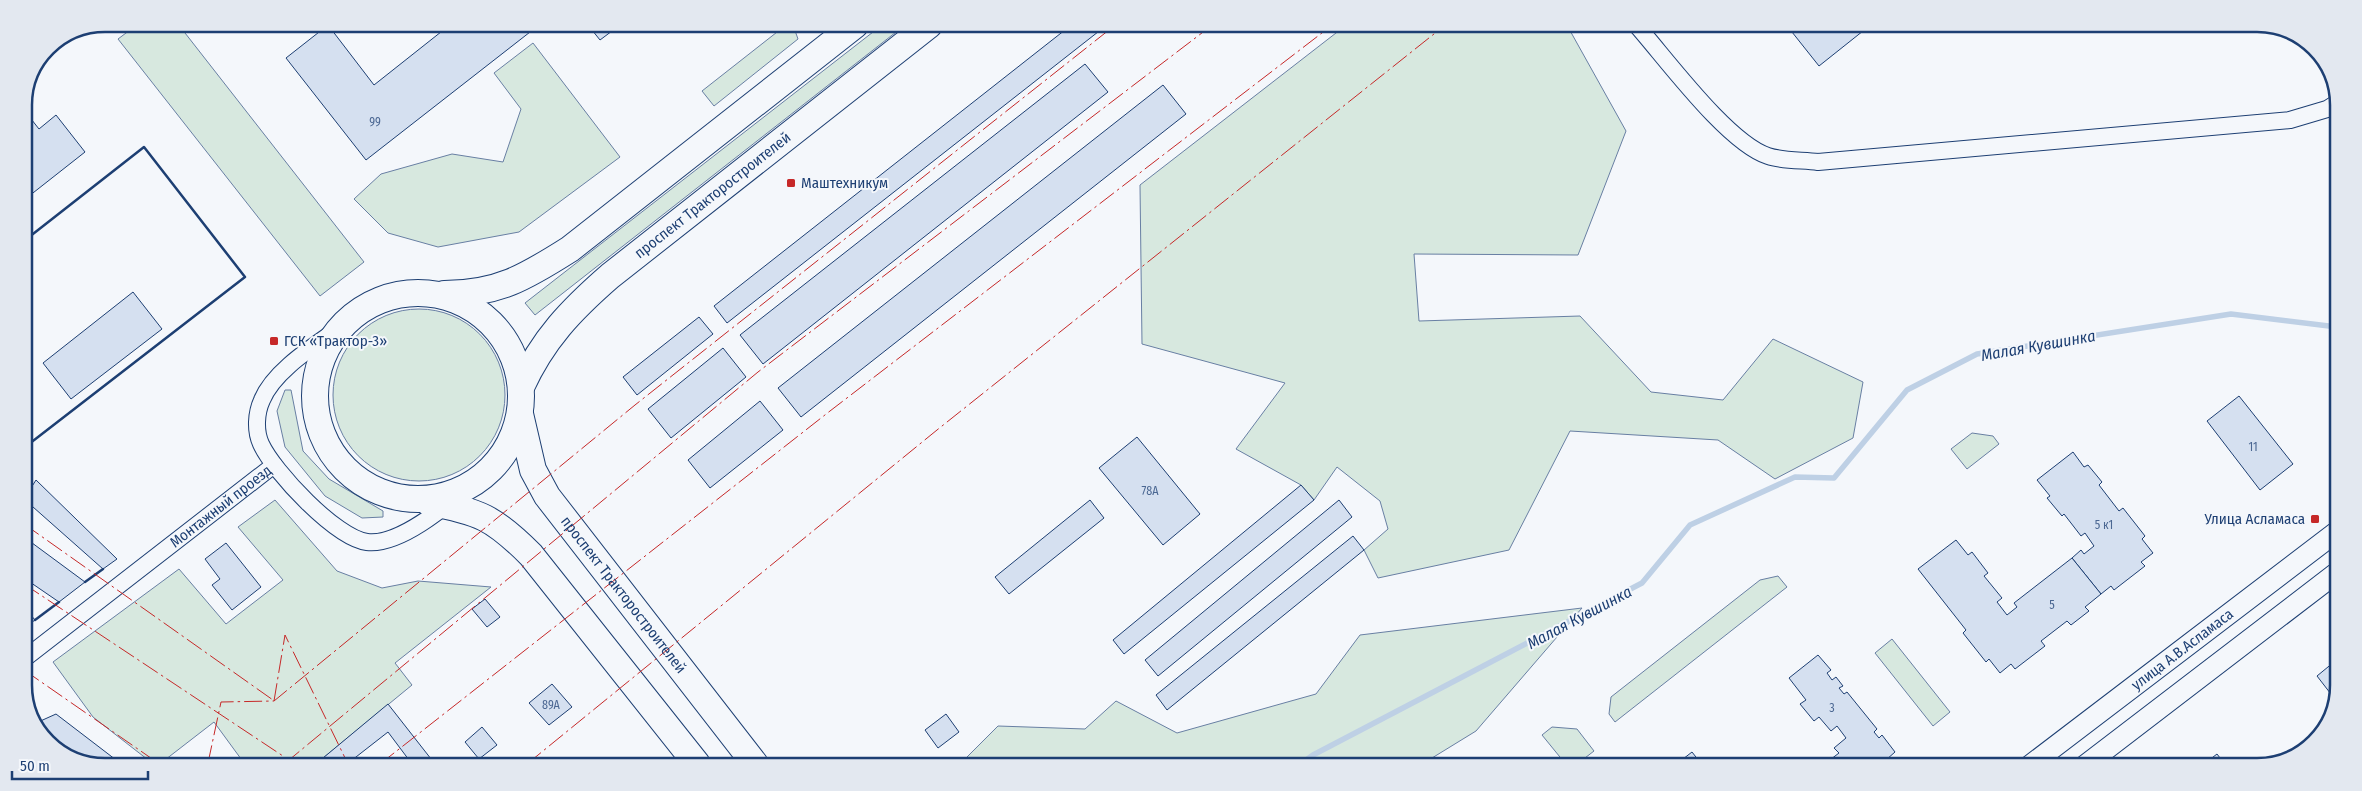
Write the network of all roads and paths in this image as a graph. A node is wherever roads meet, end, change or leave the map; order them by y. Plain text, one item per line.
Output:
1 (846, 32) edge
2 (919, 32) edge
3 (1642, 32) edge
4 (2329, 108) edge
5 (431, 294) junction
6 (342, 326) junction
7 (521, 387) junction
8 (520, 413) junction
9 (274, 465) junction
10 (468, 487) junction
11 (420, 501) junction
12 (446, 506) junction
13 (2330, 537) edge
14 (2330, 578) edge
15 (33, 652) edge
16 (692, 758) edge
17 (750, 758) edge
18 (2040, 758) edge
19 (2095, 758) edge

1 - 5 main road
2 - 7 main road, проспект Тракторостроителей
3 - 4 street
5 - 6 main road
5 - 7 main road
6 - 9 street
6 - 11 main road
7 - 8 main road
8 - 10 main road
8 - 17 main road, проспект Тракторостроителей
9 - 12 street, Монтажный проезд
9 - 15 street, Монтажный проезд
10 - 11 main road
10 - 12 street, Монтажный проезд
11 - 12 main road
12 - 16 main road
13 - 18 street, улица А.В.Асламаса
14 - 19 street

